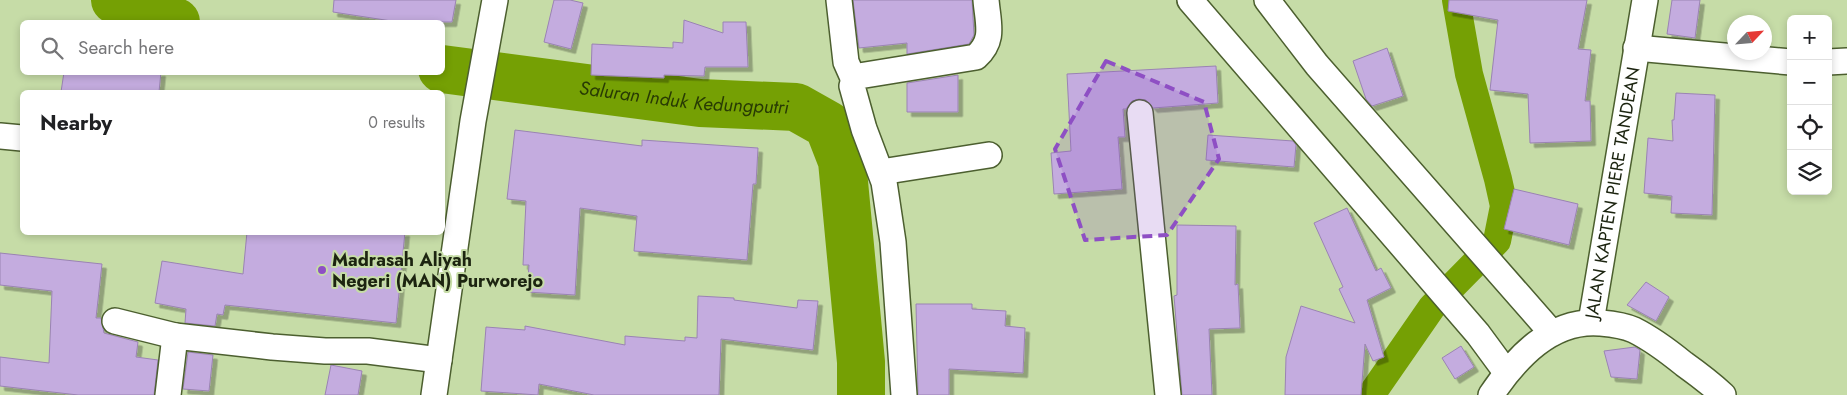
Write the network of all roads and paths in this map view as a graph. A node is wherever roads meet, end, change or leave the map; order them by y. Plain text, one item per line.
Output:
1 (839, 0) edge
2 (986, 0) edge
3 (1190, 0) edge
4 (1267, 0) edge
5 (1645, 0) edge
6 (493, 12) edge
7 (1636, 48) junction
8 (1847, 61) edge
9 (1787, 62) edge
10 (1832, 62) edge
11 (854, 80) junction
12 (1140, 113) dead end
13 (0, 136) edge
14 (20, 138) edge
15 (988, 155) dead end
16 (881, 172) junction
17 (454, 176) edge
18 (115, 321) dead end
19 (1591, 322) junction
20 (1552, 333) junction
21 (175, 336) junction
22 (439, 360) junction
23 (1506, 372) junction
24 (168, 395) edge
25 (434, 395) edge
26 (904, 395) edge
27 (1168, 395) edge
28 (1491, 395) edge
29 (1723, 395) edge

1 - 11 street
2 - 11 street
3 - 23 street
4 - 20 street
5 - 7 street, JALAN KAPTEN PIERE TANDEAN
6 - 17 street
7 - 9 street
7 - 19 street, JALAN KAPTEN PIERE TANDEAN
8 - 10 street
11 - 16 street
12 - 27 street
13 - 14 street
15 - 16 street
16 - 26 street
17 - 22 street
18 - 21 street
19 - 20 street
19 - 29 street, JALAN KAPTEN PIERE TANDEAN
20 - 23 street
21 - 22 street
21 - 24 street
22 - 25 street
23 - 28 street

